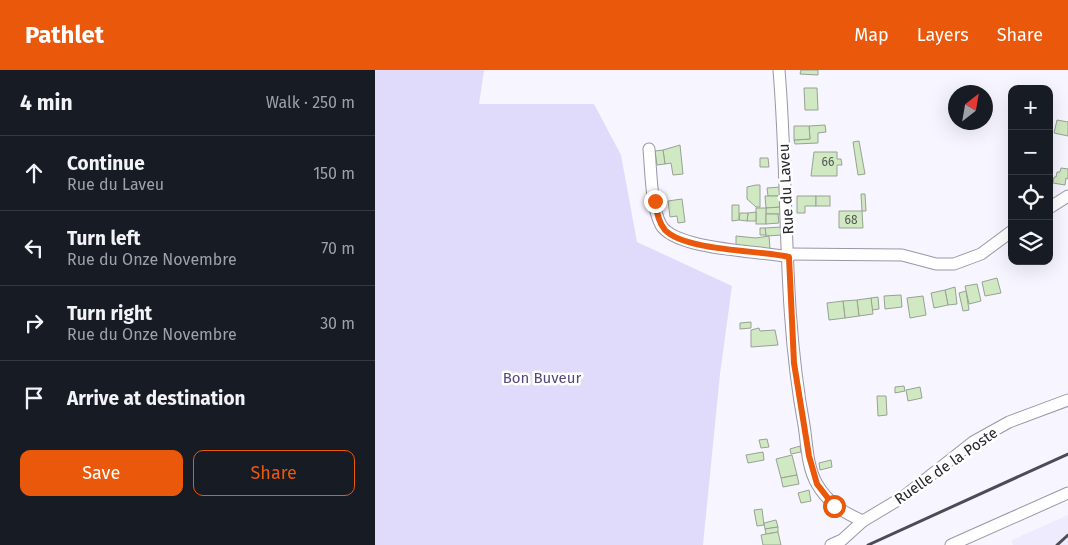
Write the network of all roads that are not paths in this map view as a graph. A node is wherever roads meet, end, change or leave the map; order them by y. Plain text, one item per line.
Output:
1 (779, 70) edge
2 (649, 149) dead end
3 (1068, 196) edge
4 (1053, 205) edge
5 (1008, 234) edge
6 (789, 256) junction
7 (1068, 400) edge
8 (1068, 493) edge
9 (863, 521) junction
10 (831, 545) edge
11 (951, 545) edge

1 - 6 street, Rue du Laveu
2 - 6 street
3 - 4 street
5 - 6 street
6 - 9 street, Rue du Laveu
7 - 9 street, Ruelle de la Poste
8 - 11 street
9 - 10 street, Ruelle de la Poste

